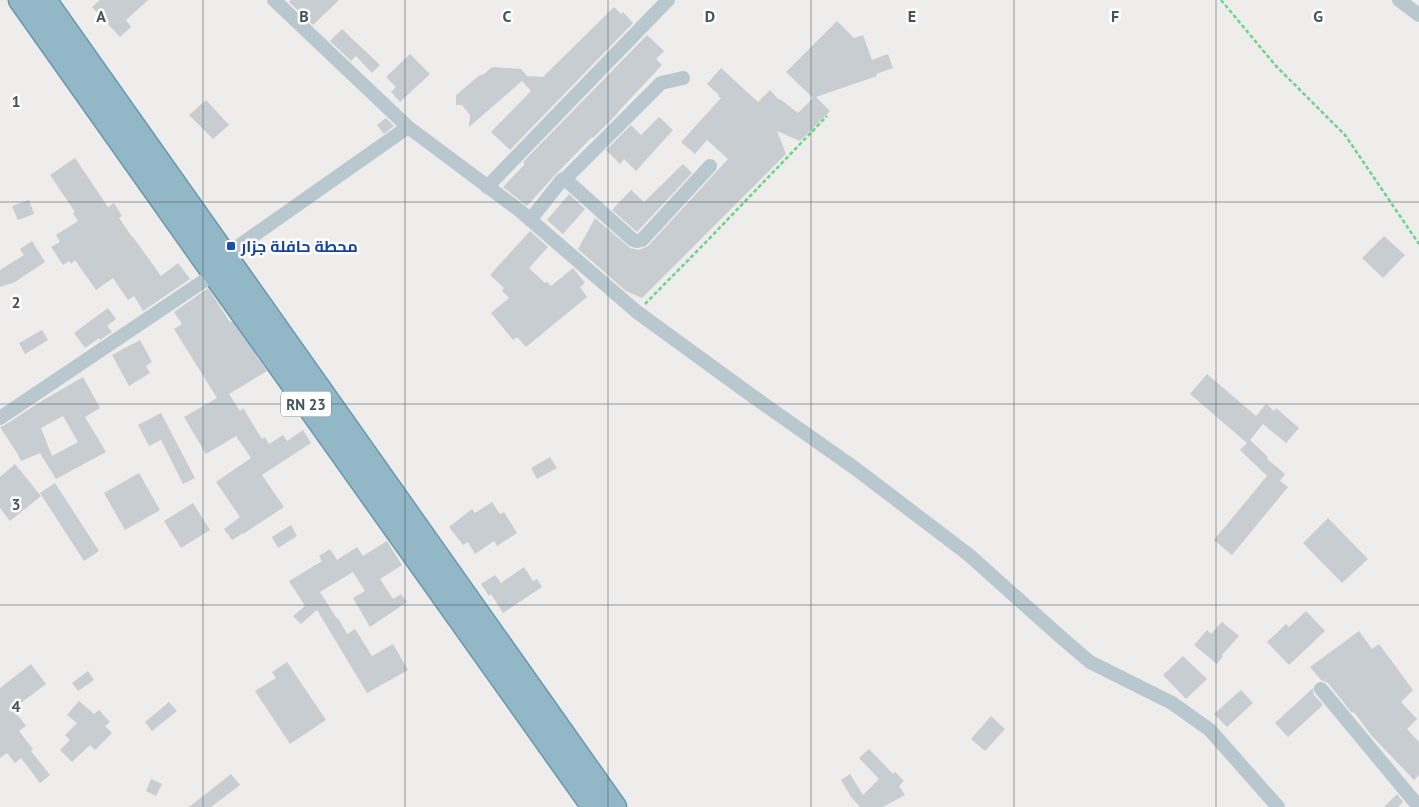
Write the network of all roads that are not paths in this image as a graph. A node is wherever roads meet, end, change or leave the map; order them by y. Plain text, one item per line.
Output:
1 (20, 0) edge
2 (45, 0) edge
3 (274, 0) edge
4 (668, 0) edge
5 (1399, 0) edge
6 (1419, 15) edge
7 (683, 78) dead end
8 (408, 126) junction
9 (710, 166) dead end
10 (565, 180) junction
11 (487, 187) junction
12 (530, 220) junction
13 (226, 255) junction
14 (214, 274) junction
15 (0, 418) edge
16 (1320, 689) dead end
17 (593, 807) edge
18 (616, 807) edge
19 (1278, 807) edge
20 (1419, 807) edge

1 - 14 highway, RN 23
2 - 13 highway, RN 23
3 - 8 street
4 - 11 street
5 - 6 street
7 - 10 street
8 - 11 street
8 - 13 street
9 - 10 street
10 - 12 street
11 - 12 street
12 - 19 street
13 - 18 highway, RN 23
14 - 15 street
14 - 17 highway, RN 23
16 - 20 street

